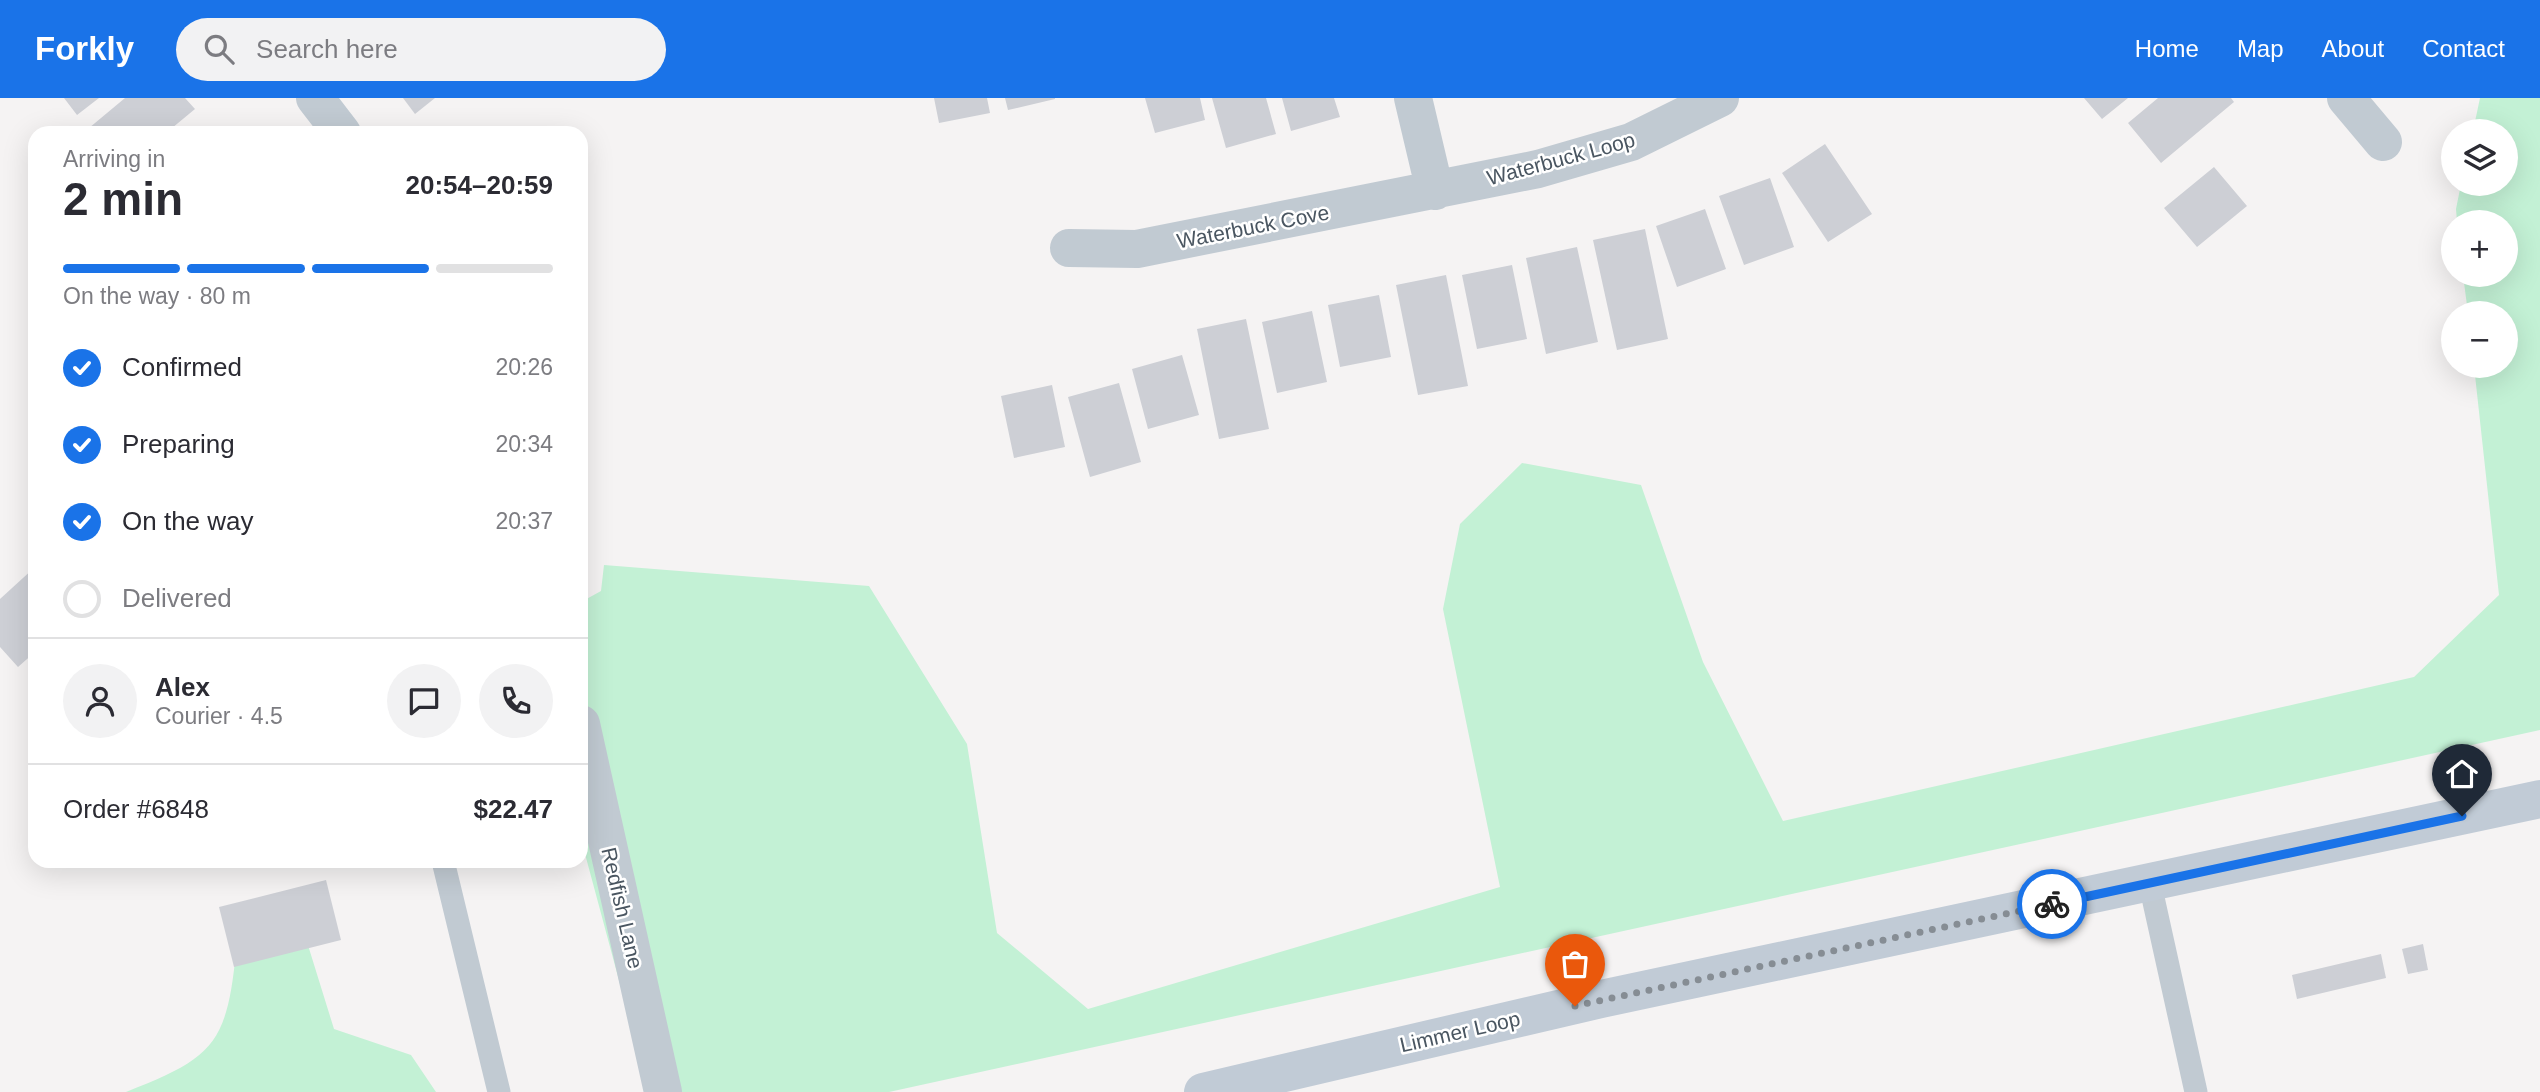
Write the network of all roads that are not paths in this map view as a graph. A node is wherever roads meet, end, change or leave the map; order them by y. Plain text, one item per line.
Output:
1 (315, 98) edge
2 (1413, 98) edge
3 (1720, 98) edge
4 (2346, 98) edge
5 (337, 126) edge
6 (2383, 142) dead end
7 (1435, 191) junction
8 (1069, 248) dead end
9 (588, 755) edge
10 (2540, 799) edge
11 (445, 868) edge
12 (2150, 884) junction
13 (499, 1092) edge
14 (663, 1092) edge
15 (1203, 1092) edge
16 (2196, 1092) edge

1 - 5 street
2 - 7 street
3 - 7 street, Waterbuck Loop
4 - 6 street
7 - 8 street, Waterbuck Cove
9 - 14 street, Redfish Lane
10 - 12 street, Limmer Loop
11 - 13 lane
12 - 15 street, Limmer Loop
12 - 16 lane

